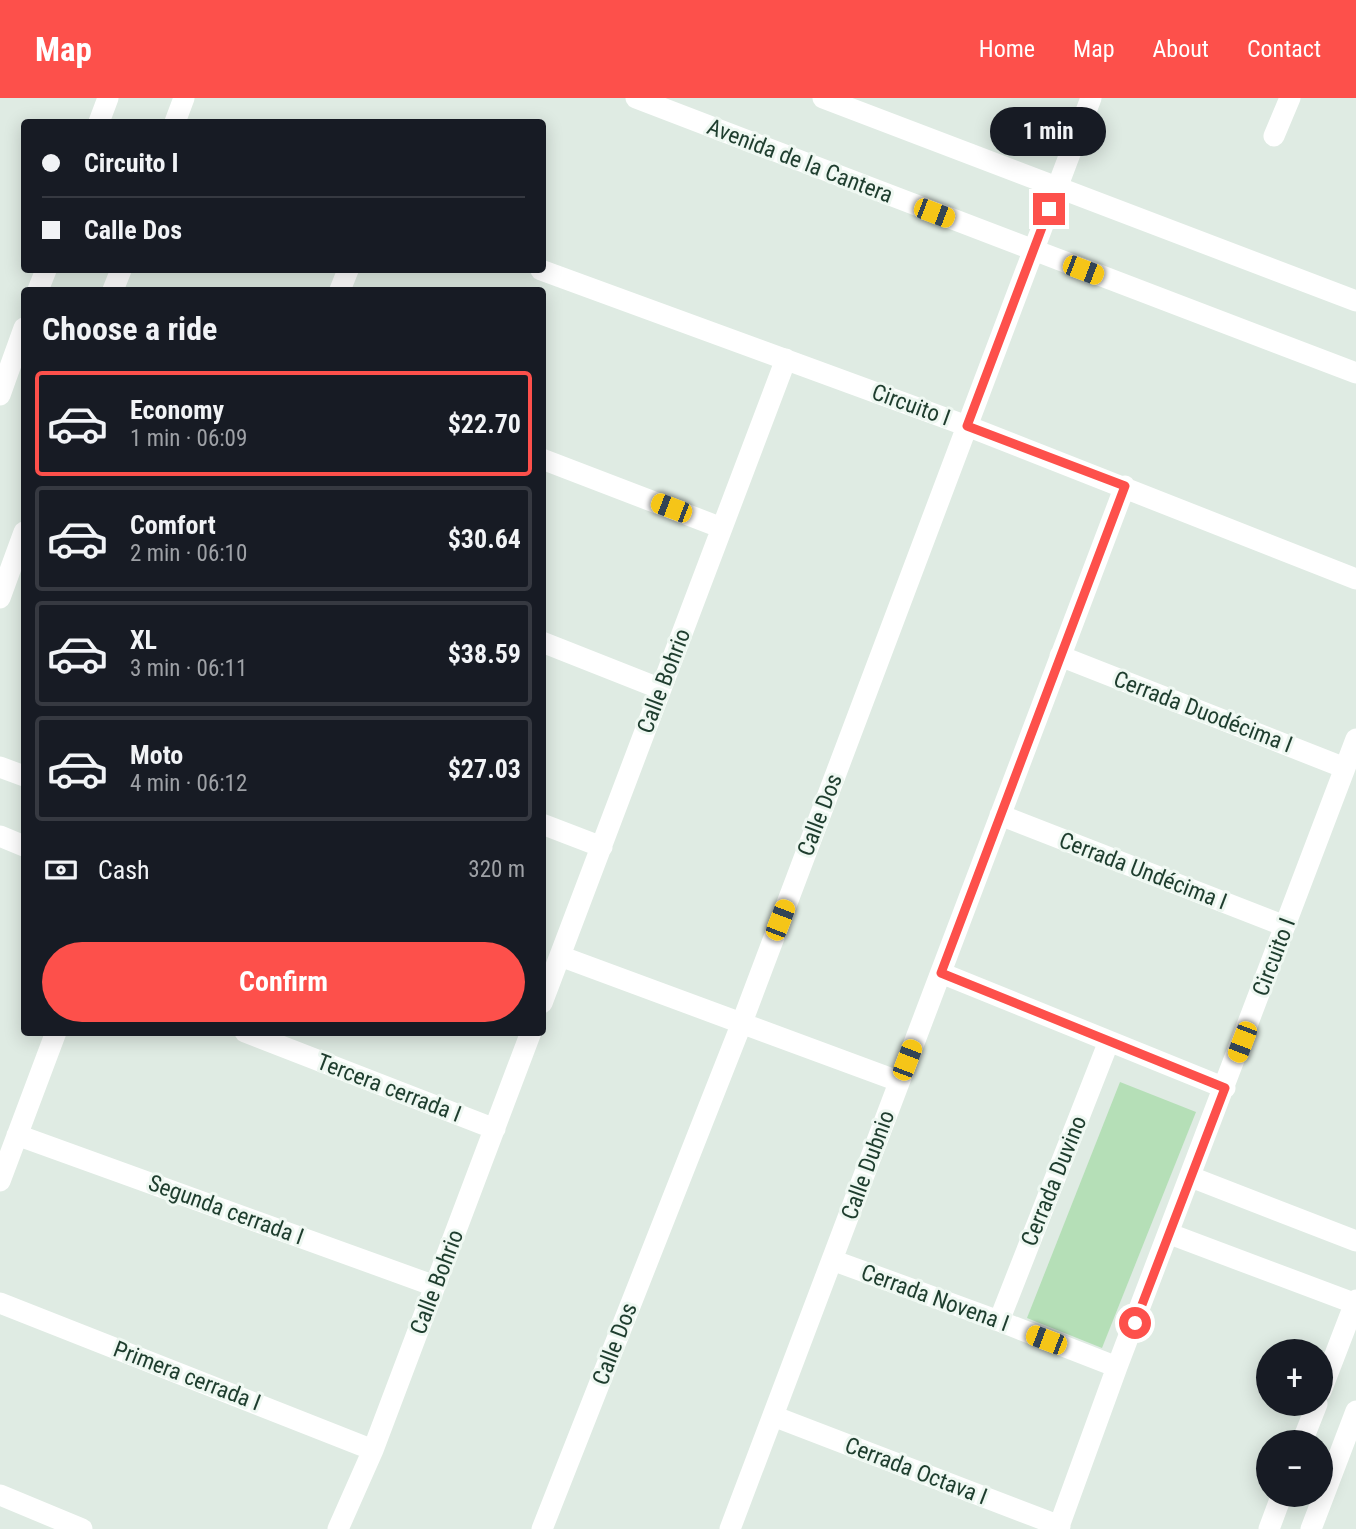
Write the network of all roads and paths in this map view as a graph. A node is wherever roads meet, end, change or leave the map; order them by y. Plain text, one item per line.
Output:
1 (108, 98) edge
2 (184, 98) edge
3 (636, 98) edge
4 (823, 98) edge
5 (1091, 98) edge
6 (1290, 98) edge
7 (100, 119) edge
8 (176, 119) edge
9 (1275, 135) dead end
10 (1057, 188) junction
11 (1033, 251) junction
12 (546, 272) edge
13 (1356, 301) edge
14 (21, 336) edge
15 (786, 359) junction
16 (1356, 373) edge
17 (0, 396) edge
18 (967, 426) junction
19 (546, 461) edge
20 (1125, 486) junction
21 (722, 528) junction
22 (21, 540) edge
23 (1356, 579) edge
24 (0, 598) edge
25 (546, 644) edge
26 (1060, 656) junction
27 (661, 689) junction
28 (1356, 739) edge
29 (0, 767) edge
30 (1345, 768) junction
31 (21, 775) edge
32 (1000, 815) junction
33 (546, 826) edge
34 (0, 836) edge
35 (21, 845) edge
36 (601, 847) junction
37 (1285, 926) junction
38 (560, 956) junction
39 (941, 973) junction
40 (546, 993) edge
41 (741, 1025) junction
42 (55, 1036) edge
43 (255, 1036) edge
44 (530, 1036) edge
45 (1109, 1041) junction
46 (898, 1082) junction
47 (1225, 1088) junction
48 (495, 1129) junction
49 (18, 1135) junction
50 (1191, 1177) junction
51 (0, 1181) edge
52 (1170, 1234) junction
53 (1356, 1241) edge
54 (832, 1260) junction
55 (435, 1286) junction
56 (1356, 1302) edge
57 (0, 1303) edge
58 (999, 1321) junction
59 (1333, 1360) edge
60 (1117, 1367) junction
61 (1356, 1411) edge
62 (773, 1416) junction
63 (373, 1450) junction
64 (0, 1495) edge
65 (1277, 1507) edge
66 (1059, 1527) edge
67 (82, 1529) edge
68 (338, 1529) edge
69 (542, 1529) edge
70 (730, 1529) edge
71 (1269, 1529) edge
72 (1311, 1529) edge

1 - 7 street
2 - 8 street
3 - 11 street, Avenida de la Cantera
4 - 10 street
5 - 10 street, Calle Dos
6 - 9 street
10 - 11 street, Calle Dos
10 - 13 street
11 - 16 street, Avenida de la Cantera
11 - 18 street, Calle Dos
12 - 15 street, Circuito I
14 - 17 street
15 - 18 street, Circuito I
15 - 21 street, Calle Bohrio
18 - 20 street, Circuito I
18 - 41 street, Calle Dos
19 - 21 street
20 - 23 street, Circuito I
20 - 26 street, Calle Dubnio
21 - 27 street, Calle Bohrio
22 - 24 street
25 - 27 street
26 - 30 street, Cerrada Duodécima I
26 - 32 street, Calle Dubnio
27 - 36 street, Calle Bohrio
28 - 30 street, Circuito I
29 - 31 street
30 - 37 street, Circuito I
32 - 37 street, Cerrada Undécima I
32 - 39 street, Calle Dubnio
33 - 36 street
34 - 35 street
36 - 38 street, Calle Bohrio
37 - 47 street, Circuito I
38 - 40 street, Calle Bohrio
38 - 41 street
39 - 45 street
39 - 46 street, Calle Dubnio
41 - 46 street
41 - 69 street, Calle Dos
42 - 49 street
43 - 48 street, Tercera cerrada I
44 - 48 street, Calle Bohrio
45 - 47 street
45 - 58 street, Cerrada Duvino
46 - 54 street, Calle Dubnio
47 - 50 street, Circuito I
48 - 55 street, Calle Bohrio
49 - 51 street
49 - 55 street, Segunda cerrada I
50 - 52 street, Circuito I
50 - 53 street
52 - 56 street
52 - 60 street, Circuito I
54 - 58 street, Cerrada Novena I
54 - 62 street, Calle Dubnio
55 - 63 street, Calle Bohrio
56 - 59 street
57 - 63 street, Primera cerrada I
58 - 60 street, Cerrada Novena I
60 - 66 street, Circuito I
61 - 72 street
62 - 66 street, Cerrada Octava I
62 - 70 street, Calle Dubnio
63 - 68 street, Calle Bohrio
64 - 67 street
65 - 71 street

